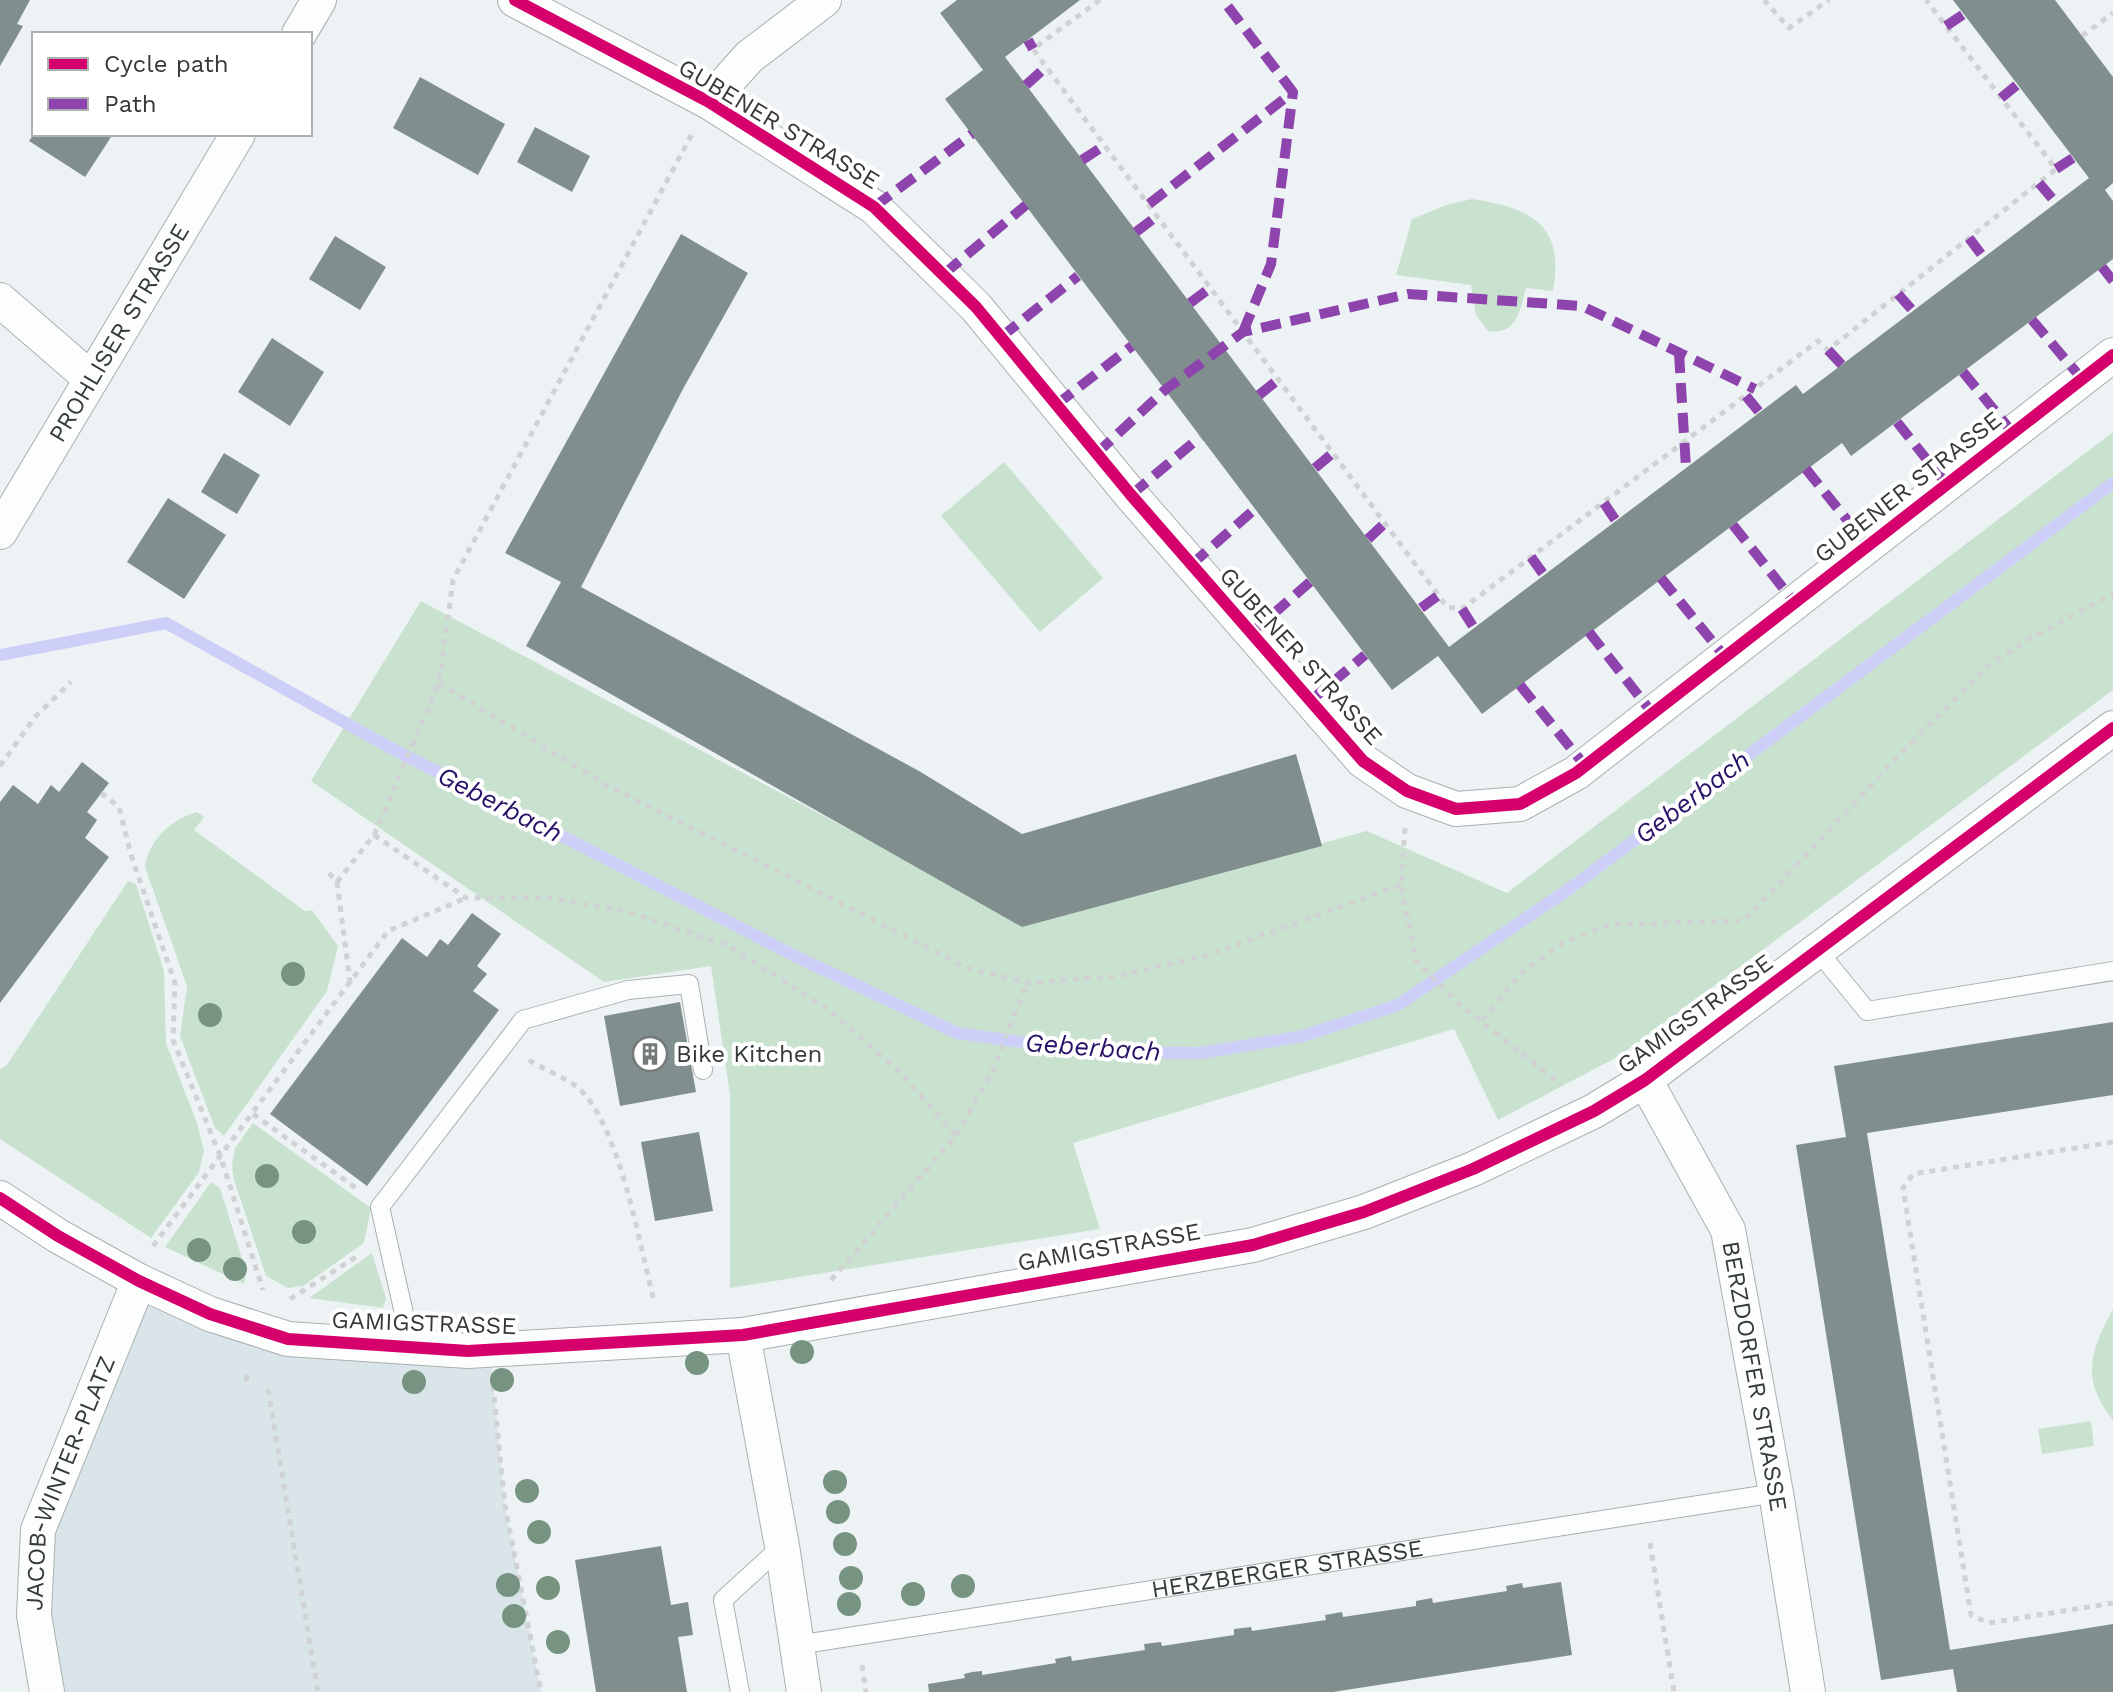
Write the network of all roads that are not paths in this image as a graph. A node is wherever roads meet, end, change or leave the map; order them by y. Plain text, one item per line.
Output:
1 (319, 0) edge
2 (515, 0) edge
3 (824, 0) edge
4 (300, 32) edge
5 (709, 102) junction
6 (237, 136) edge
7 (0, 300) edge
8 (2113, 355) edge
9 (90, 378) junction
10 (0, 532) edge
11 (2113, 728) edge
12 (1818, 951) junction
13 (2113, 971) edge
14 (703, 1070) dead end
15 (1645, 1080) junction
16 (0, 1198) edge
17 (139, 1281) junction
18 (743, 1335) junction
19 (412, 1349) junction
20 (1776, 1493) junction
21 (782, 1546) junction
22 (797, 1645) junction
23 (47, 1692) edge
24 (740, 1692) edge
25 (804, 1692) edge
26 (1808, 1692) edge

1 - 4 street
2 - 5 street, GUBENER STRASSE
3 - 5 street
5 - 8 street, GUBENER STRASSE
6 - 9 street, PROHLISER STRASSE
7 - 9 street
9 - 10 street, PROHLISER STRASSE
11 - 12 street, GAMIGSTRASSE
12 - 13 lane
12 - 15 street, GAMIGSTRASSE
14 - 19 lane
15 - 18 street, GAMIGSTRASSE
15 - 20 street, BERZDORFER STRASSE
16 - 17 street, GAMIGSTRASSE
17 - 19 street, GAMIGSTRASSE
17 - 23 street, JACOB-WINTER-PLATZ
18 - 19 street, GAMIGSTRASSE
18 - 21 street
20 - 22 lane, HERZBERGER STRASSE
20 - 26 street, BERZDORFER STRASSE
21 - 22 street
21 - 24 lane
22 - 25 street

